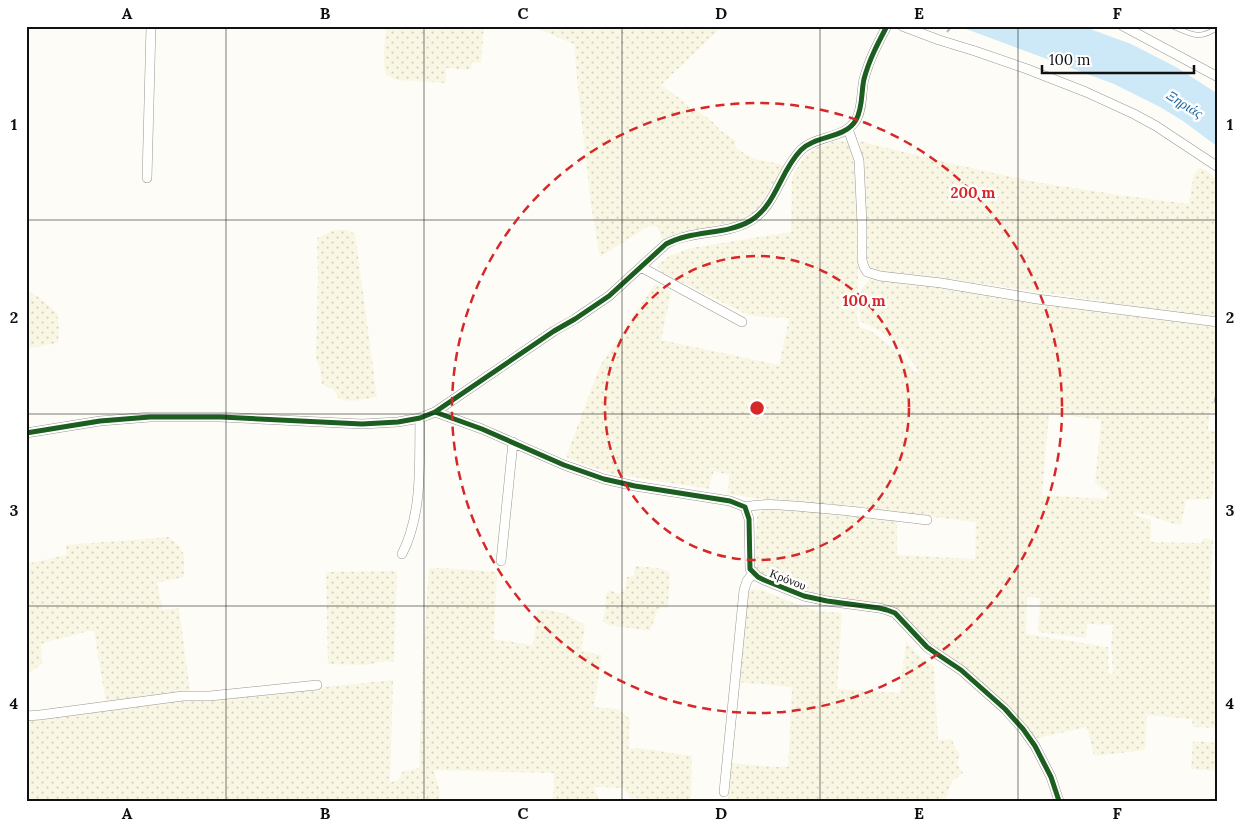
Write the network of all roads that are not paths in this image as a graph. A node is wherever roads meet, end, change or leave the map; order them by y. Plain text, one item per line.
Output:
1 (151, 26) edge
2 (887, 26) edge
3 (902, 26) edge
4 (1172, 26) edge
5 (1129, 27) edge
6 (1218, 27) edge
7 (1218, 77) edge
8 (848, 129) junction
9 (1218, 167) edge
10 (147, 178) dead end
11 (641, 267) junction
12 (742, 322) dead end
13 (1218, 322) edge
14 (1218, 394) edge
15 (1217, 401) edge
16 (435, 412) junction
17 (420, 418) junction
18 (26, 433) edge
19 (513, 442) junction
20 (745, 507) junction
21 (927, 520) dead end
22 (402, 554) dead end
23 (501, 562) dead end
24 (753, 573) junction
25 (317, 684) dead end
26 (26, 716) edge
27 (724, 792) dead end
28 (1059, 801) edge

1 - 10 street
2 - 8 street
3 - 9 street
4 - 6 lane
5 - 7 street
8 - 11 street
8 - 13 street
11 - 12 street
11 - 16 street
14 - 15 lane
16 - 17 street
16 - 19 street
17 - 18 street
17 - 22 street
19 - 20 street
19 - 23 street
20 - 21 street
20 - 24 street, Κρόνου
24 - 27 street
24 - 28 street, Κρόνου
25 - 26 street

